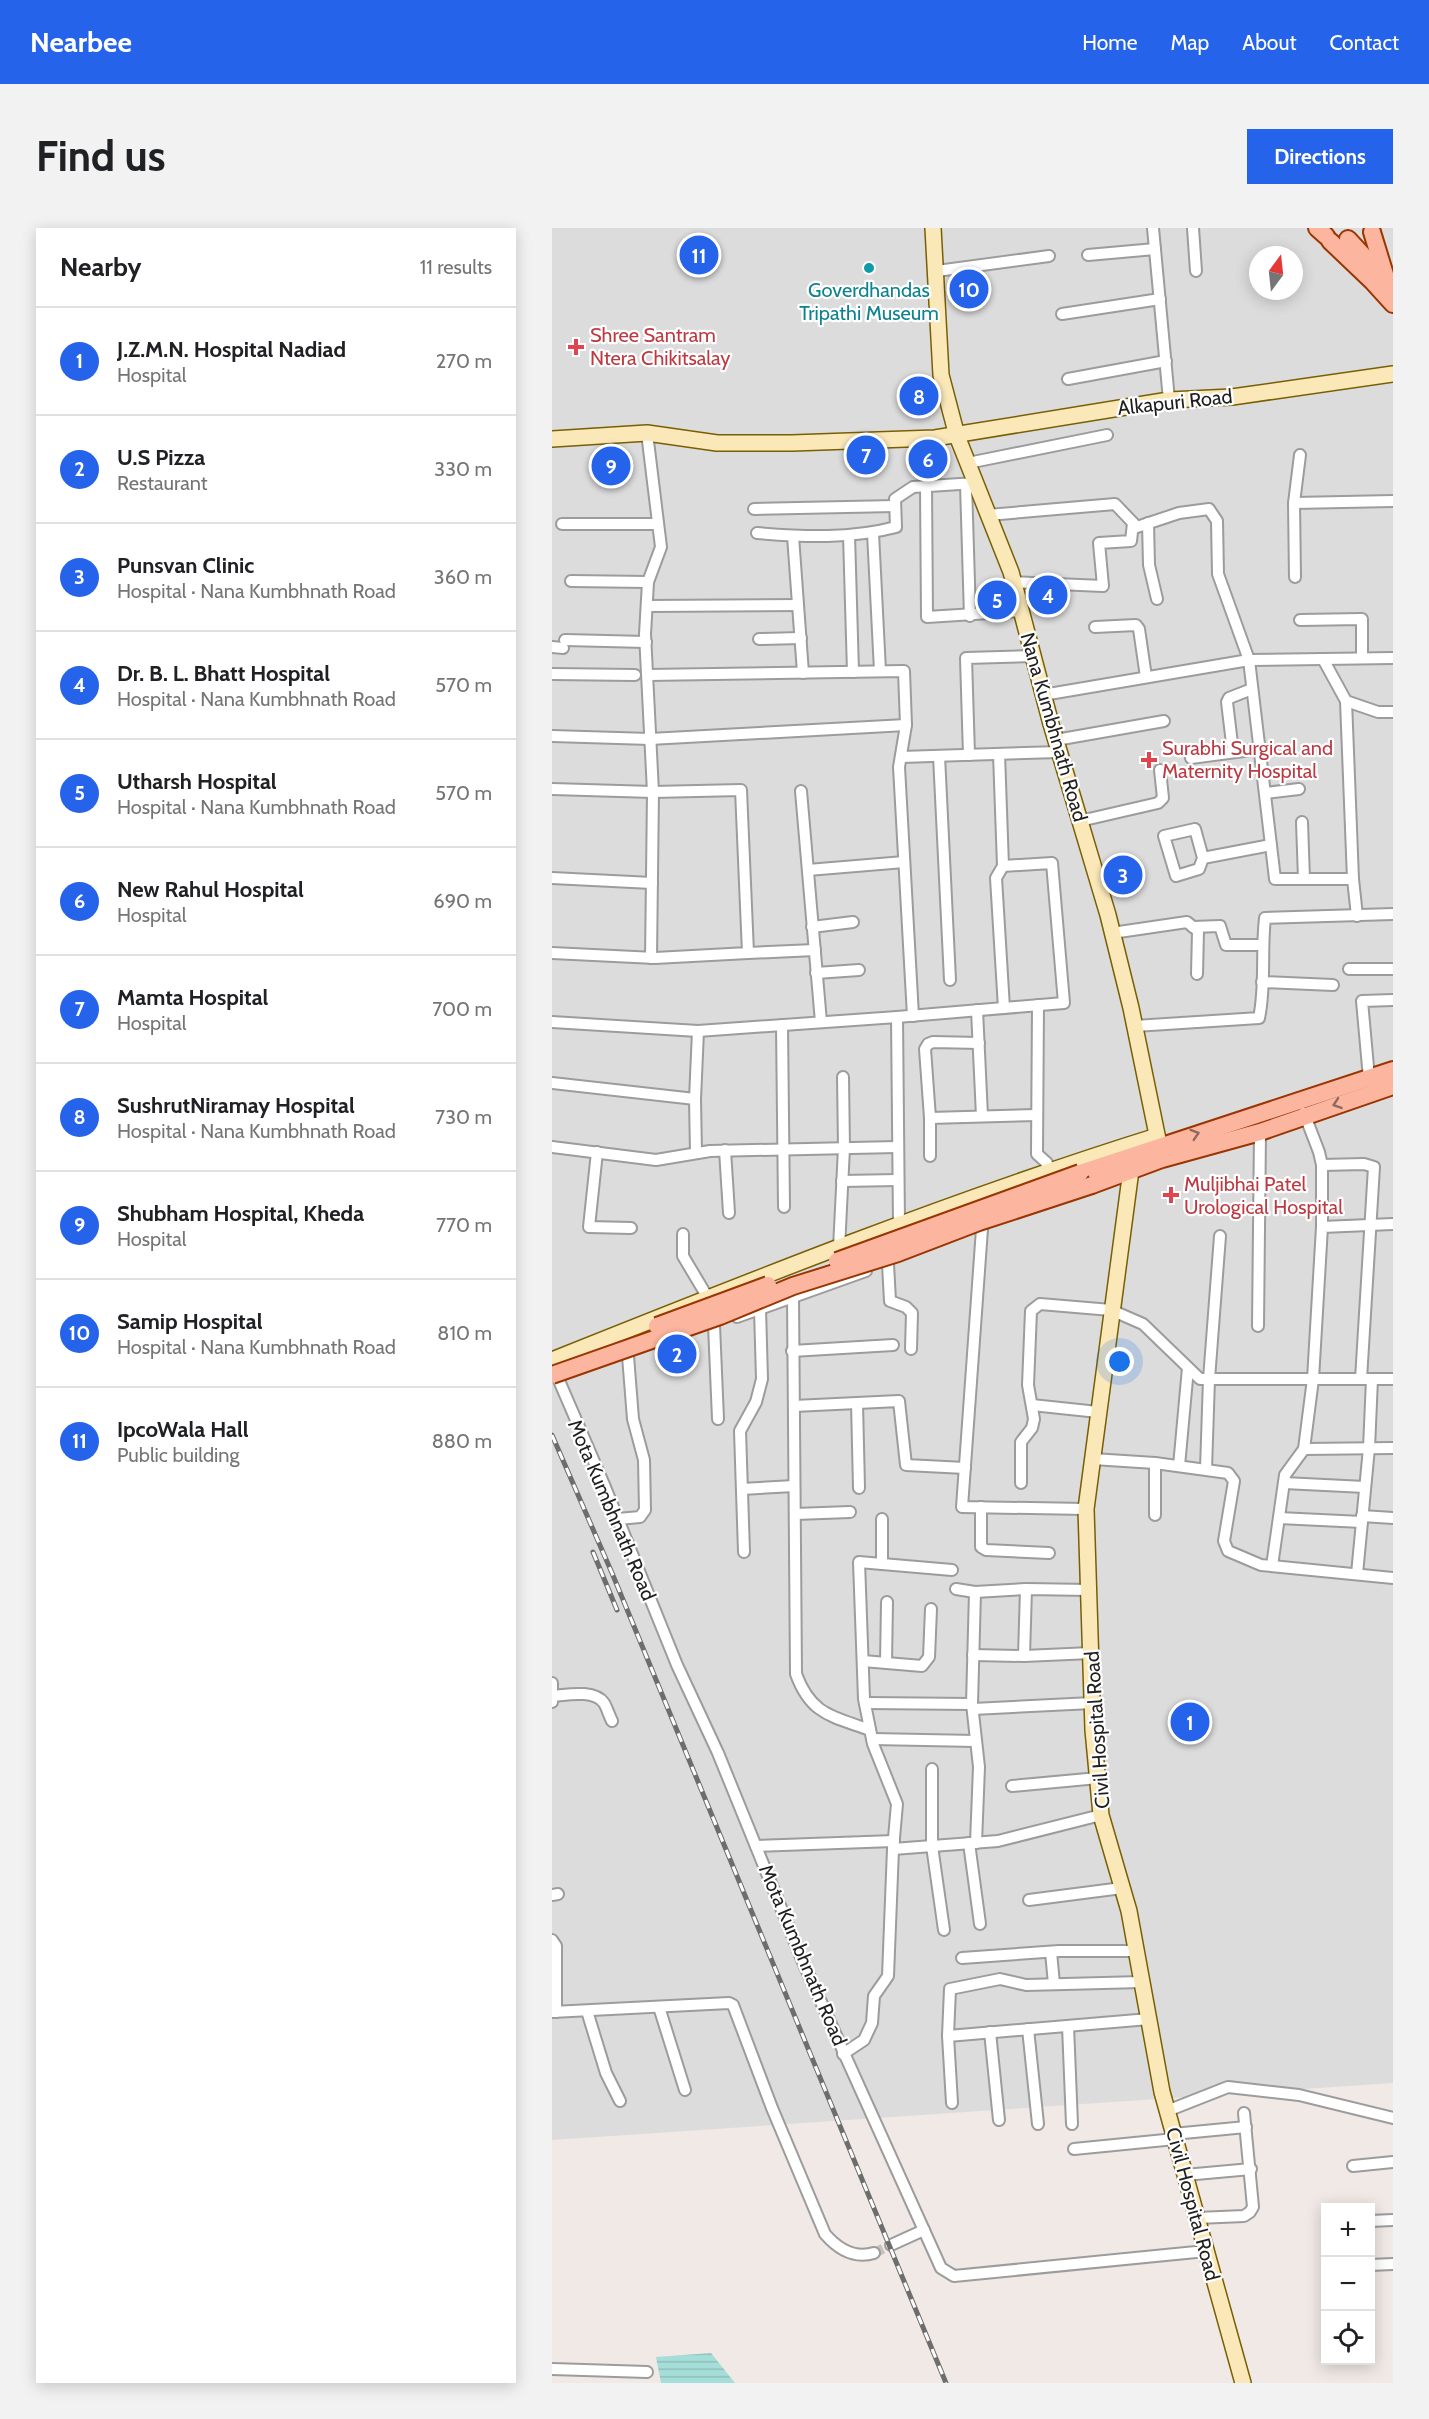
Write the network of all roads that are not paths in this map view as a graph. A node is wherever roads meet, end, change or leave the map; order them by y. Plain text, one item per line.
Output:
1 (933, 228) edge
2 (1153, 228) edge
3 (1194, 228) edge
4 (1373, 229) edge
5 (1325, 233) edge
6 (1350, 234) edge
7 (1155, 249) junction
8 (1088, 255) dead end
9 (1049, 256) dead end
10 (937, 271) junction
11 (1196, 271) dead end
12 (1391, 284) edge
13 (1160, 299) junction
14 (1393, 304) edge
15 (1062, 315) dead end
16 (1166, 362) junction
17 (1393, 374) edge
18 (1068, 379) dead end
19 (1169, 400) junction
20 (647, 434) junction
21 (1107, 435) dead end
22 (957, 436) junction
23 (552, 439) edge
24 (1300, 455) dead end
25 (968, 463) junction
26 (971, 483) junction
27 (926, 486) junction
28 (1393, 501) edge
29 (1294, 503) junction
30 (895, 506) junction
31 (754, 509) dead end
32 (988, 515) junction
33 (1133, 523) junction
34 (1148, 523) junction
35 (658, 524) junction
36 (562, 525) dead end
37 (757, 533) dead end
38 (873, 533) junction
39 (793, 536) junction
40 (849, 536) junction
41 (1295, 577) dead end
42 (571, 581) dead end
43 (648, 582) junction
44 (1013, 582) junction
45 (1157, 599) dead end
46 (798, 605) junction
47 (646, 606) junction
48 (1021, 611) junction
49 (970, 616) junction
50 (1300, 620) dead end
51 (1095, 627) dead end
52 (801, 638) junction
53 (759, 639) dead end
54 (646, 642) junction
55 (560, 645) edge
56 (1033, 656) junction
57 (1362, 658) junction
58 (1393, 658) edge
59 (1323, 659) junction
60 (1249, 660) junction
61 (880, 671) junction
62 (853, 672) junction
63 (803, 673) junction
64 (552, 674) edge
65 (635, 675) dead end
66 (648, 675) junction
67 (1146, 677) junction
68 (1252, 689) junction
69 (1043, 695) junction
70 (1346, 701) junction
71 (1393, 712) edge
72 (1164, 721) dead end
73 (906, 725) junction
74 (552, 736) edge
75 (650, 739) junction
76 (1058, 746) junction
77 (1259, 748) junction
78 (1233, 752) junction
79 (999, 754) junction
80 (969, 755) junction
81 (939, 756) junction
82 (901, 757) junction
83 (1191, 758) dead end
84 (1160, 770) dead end
85 (552, 789) edge
86 (1299, 789) dead end
87 (801, 791) dead end
88 (653, 792) junction
89 (1265, 793) junction
90 (1080, 821) junction
91 (1302, 822) dead end
92 (1271, 845) junction
93 (1203, 858) junction
94 (904, 862) junction
95 (1003, 866) junction
96 (807, 870) junction
97 (552, 878) edge
98 (1304, 879) junction
99 (1353, 879) junction
100 (652, 883) junction
101 (1393, 915) edge
102 (1357, 916) junction
103 (853, 922) dead end
104 (812, 927) junction
105 (1193, 927) junction
106 (1112, 933) junction
107 (1262, 945) junction
108 (814, 950) junction
109 (552, 953) edge
110 (748, 953) junction
111 (651, 958) junction
112 (1349, 969) dead end
113 (1393, 969) edge
114 (859, 970) dead end
115 (816, 973) junction
116 (1197, 974) dead end
117 (950, 980) dead end
118 (1262, 982) junction
119 (1333, 985) dead end
120 (1393, 996) edge
121 (1038, 1005) junction
122 (1004, 1008) junction
123 (977, 1010) junction
124 (913, 1016) junction
125 (897, 1017) junction
126 (552, 1022) edge
127 (821, 1022) junction
128 (782, 1025) junction
129 (1135, 1026) junction
130 (698, 1031) junction
131 (979, 1043) junction
132 (1393, 1070) edge
133 (843, 1077) dead end
134 (1369, 1078) junction
135 (552, 1083) edge
136 (1393, 1086) edge
137 (695, 1099) junction
138 (1303, 1107) junction
139 (1037, 1115) junction
140 (982, 1116) junction
141 (930, 1118) junction
142 (1260, 1132) junction
143 (552, 1147) edge
144 (1159, 1147) junction
145 (844, 1148) junction
146 (897, 1148) junction
147 (725, 1150) junction
148 (783, 1150) junction
149 (597, 1152) junction
150 (696, 1153) junction
151 (930, 1156) dead end
152 (1322, 1165) junction
153 (1046, 1171) junction
154 (1130, 1175) junction
155 (1086, 1179) junction
156 (898, 1180) junction
157 (842, 1181) junction
158 (784, 1207) dead end
159 (729, 1213) dead end
160 (1393, 1224) edge
161 (899, 1225) junction
162 (1371, 1225) junction
163 (1322, 1227) junction
164 (631, 1228) dead end
165 (982, 1229) junction
166 (683, 1234) dead end
167 (1220, 1236) dead end
168 (839, 1248) junction
169 (888, 1264) junction
170 (793, 1296) junction
171 (708, 1298) junction
172 (760, 1309) junction
173 (1112, 1310) junction
174 (714, 1325) junction
175 (1258, 1326) dead end
176 (893, 1345) dead end
177 (911, 1349) dead end
178 (792, 1351) junction
179 (628, 1356) junction
180 (552, 1360) edge
181 (1188, 1368) junction
182 (554, 1371) edge
183 (1209, 1379) junction
184 (1312, 1379) junction
185 (1367, 1379) junction
186 (1393, 1379) edge
187 (857, 1403) junction
188 (794, 1406) junction
189 (1032, 1406) junction
190 (1098, 1412) junction
191 (718, 1419) dead end
192 (1369, 1448) junction
193 (1393, 1448) edge
194 (1304, 1449) junction
195 (1093, 1459) junction
196 (1155, 1463) junction
197 (1179, 1466) junction
198 (965, 1468) junction
199 (1206, 1469) junction
200 (1021, 1483) dead end
201 (1284, 1483) junction
202 (794, 1486) junction
203 (1365, 1486) junction
204 (859, 1488) dead end
205 (742, 1490) junction
206 (981, 1507) junction
207 (1086, 1509) junction
208 (850, 1512) dead end
209 (795, 1514) junction
210 (1155, 1515) dead end
211 (1279, 1518) junction
212 (1393, 1518) edge
213 (618, 1519) junction
214 (882, 1519) dead end
215 (1362, 1519) junction
216 (744, 1552) dead end
217 (1049, 1553) dead end
218 (882, 1564) junction
219 (1272, 1566) junction
220 (952, 1570) dead end
221 (1357, 1574) junction
222 (1393, 1578) edge
223 (956, 1588) dead end
224 (1026, 1589) junction
225 (1090, 1590) junction
226 (975, 1592) junction
227 (887, 1602) dead end
228 (931, 1609) dead end
229 (1091, 1653) junction
230 (973, 1655) junction
231 (1024, 1656) junction
232 (863, 1661) junction
233 (886, 1663) junction
234 (552, 1683) edge
235 (552, 1696) edge
236 (552, 1702) edge
237 (1092, 1703) junction
238 (865, 1704) junction
239 (972, 1706) junction
240 (612, 1721) dead end
241 (871, 1735) junction
242 (976, 1741) junction
243 (932, 1769) dead end
244 (1098, 1778) junction
245 (1012, 1785) dead end
246 (1101, 1815) junction
247 (973, 1843) junction
248 (893, 1845) junction
249 (756, 1846) junction
250 (932, 1846) junction
251 (1122, 1888) junction
252 (1029, 1900) dead end
253 (980, 1924) dead end
254 (944, 1930) dead end
255 (552, 1940) edge
256 (1051, 1952) junction
257 (1137, 1952) junction
258 (962, 1958) dead end
259 (1142, 1982) junction
260 (1054, 1984) junction
261 (659, 2007) junction
262 (587, 2011) junction
263 (554, 2012) edge
264 (1149, 2019) junction
265 (1068, 2026) junction
266 (1028, 2029) junction
267 (990, 2032) junction
268 (948, 2036) junction
269 (843, 2054) junction
270 (685, 2090) dead end
271 (620, 2101) dead end
272 (952, 2103) dead end
273 (1167, 2111) junction
274 (1244, 2113) dead end
275 (1393, 2118) edge
276 (999, 2120) dead end
277 (1038, 2124) dead end
278 (1072, 2124) dead end
279 (1246, 2127) junction
280 (1174, 2137) junction
281 (1074, 2149) dead end
282 (1393, 2162) edge
283 (1353, 2166) dead end
284 (1251, 2169) junction
285 (1185, 2175) junction
286 (1197, 2218) junction
287 (1393, 2220) edge
288 (1375, 2221) edge
289 (924, 2230) junction
290 (891, 2245) tunnel mouth
291 (1206, 2251) junction
292 (874, 2253) tunnel mouth
293 (1393, 2264) edge
294 (1375, 2265) edge
295 (552, 2369) edge
296 (647, 2372) dead end
297 (1243, 2383) edge

1 - 10 street, Nana Kumbhnath Road
2 - 7 street
3 - 11 street
4 - 6 main road
4 - 12 main road
5 - 6 main road
5 - 14 main road
6 - 12 main road
7 - 8 street
7 - 13 street
9 - 10 street
10 - 22 street, Nana Kumbhnath Road
13 - 15 street
13 - 16 street
16 - 18 street
16 - 19 street
17 - 19 street, Alkapuri Road
19 - 22 street, Alkapuri Road
20 - 22 street, Alkapuri Road
20 - 23 street, Alkapuri Road
20 - 35 street
21 - 25 street
22 - 25 street, Nana Kumbhnath Road
24 - 29 street
25 - 26 street, Nana Kumbhnath Road
26 - 27 street
26 - 32 street, Nana Kumbhnath Road
26 - 49 street
27 - 30 street
27 - 49 street
28 - 29 street
29 - 41 street
30 - 31 street
30 - 38 street
32 - 33 street
32 - 44 street, Nana Kumbhnath Road
33 - 34 street
33 - 44 street
34 - 45 street
34 - 60 street
35 - 36 street
35 - 43 street
37 - 39 street
38 - 40 street
38 - 61 street
39 - 40 street
39 - 46 street
40 - 62 street
42 - 43 street
43 - 47 street
44 - 48 street, Nana Kumbhnath Road
46 - 47 street
46 - 52 street
47 - 54 street
48 - 49 street
48 - 56 street, Nana Kumbhnath Road
50 - 57 street
51 - 67 street
52 - 53 street
52 - 63 street
54 - 55 street
54 - 66 street
56 - 69 street, Nana Kumbhnath Road
56 - 80 street
57 - 58 street
57 - 59 street
59 - 60 street
59 - 70 street
60 - 67 street
60 - 68 street
61 - 62 street
61 - 73 street
62 - 63 street
63 - 66 street
64 - 65 street
66 - 75 street
67 - 69 street
68 - 77 street
68 - 78 street
69 - 76 street, Nana Kumbhnath Road
70 - 71 street
70 - 99 street
72 - 76 street
73 - 75 street
73 - 82 street
74 - 75 street
75 - 88 street
76 - 79 street
76 - 90 street, Nana Kumbhnath Road
77 - 78 street
77 - 89 street
78 - 83 street
79 - 80 street
79 - 95 street
80 - 81 street
81 - 82 street
81 - 117 street
82 - 94 street
84 - 90 street
85 - 88 street
86 - 89 street
87 - 96 street
88 - 100 street
88 - 110 street
89 - 92 street
90 - 106 street, Nana Kumbhnath Road
91 - 98 street
92 - 93 street
92 - 98 street
93 - 93 street
94 - 96 street
94 - 124 street
95 - 121 street
95 - 122 street
96 - 104 street
97 - 100 street
98 - 99 street
99 - 102 street
100 - 111 street
101 - 102 street
102 - 107 street
103 - 104 street
104 - 108 street
105 - 106 street
105 - 107 street
105 - 116 street
106 - 129 street, Nana Kumbhnath Road
107 - 118 street
108 - 110 street
108 - 115 street
109 - 111 street
110 - 111 street
112 - 113 street
114 - 115 street
115 - 127 street
118 - 119 street
118 - 129 street
120 - 134 street
121 - 122 street
121 - 139 street
122 - 123 street
123 - 124 street
123 - 131 street
124 - 125 street
125 - 127 street
125 - 146 street
126 - 130 street
127 - 128 street
128 - 130 street
128 - 148 street
129 - 144 street, Nana Kumbhnath Road
130 - 137 street
131 - 140 street
131 - 141 street
132 - 134 main road
133 - 145 street
134 - 138 main road
135 - 137 street
136 -> 138 main road
137 - 150 street
138 - 142 main road
144 -> 138 main road
138 - 152 street
139 - 140 street
139 - 153 street
140 - 141 street
141 - 151 street
142 - 144 main road
142 - 175 street
143 - 149 street
144 - 153 street
144 - 154 main road
144 - 155 main road
145 - 146 street
145 - 148 street
145 - 157 street
146 - 156 street
147 - 148 street
147 - 150 street
147 - 159 street
148 - 158 street
149 - 150 street
149 - 164 street
152 - 162 street
152 - 163 street
153 - 161 street
154 - 155 main road
154 - 165 street
154 - 173 street, Civil Hospital Road
155 - 182 main road, bridge
156 - 157 street
156 - 161 street
157 - 168 street
160 - 162 street
161 - 168 street
162 - 163 street
162 - 185 street
163 - 184 street
165 - 169 street
165 - 198 street
166 - 171 street
167 - 183 street
168 - 171 street
169 - 170 street
169 - 177 street
170 - 172 street
170 - 178 street
171 - 180 street
172 - 174 street
172 - 205 street
173 - 181 street
173 - 189 street
173 - 190 street, Civil Hospital Road
174 - 179 street
174 - 191 street
176 - 178 street
178 - 188 street
179 - 182 street
179 - 213 street
181 - 183 street
181 - 197 street
182 - 213 street, Mota Kumbhnath Road
183 - 184 street
183 - 199 street
184 - 185 street
184 - 194 street
185 - 186 street
185 - 192 street
187 - 188 street
187 - 198 street
187 - 204 street
188 - 202 street
189 - 190 street
189 - 200 street
190 - 195 street, Civil Hospital Road
192 - 193 street
192 - 194 street
192 - 203 street
194 - 201 street
195 - 196 street
195 - 207 street, Civil Hospital Road
196 - 197 street
196 - 210 street
197 - 199 street
198 - 206 street
199 - 219 street
201 - 203 street
201 - 211 street
202 - 205 street
202 - 209 street
203 - 215 street
205 - 216 street
206 - 207 street
206 - 217 street
207 - 225 street, Civil Hospital Road
208 - 209 street
209 - 241 street
211 - 215 street
211 - 219 street
212 - 215 street
213 - 249 street, Mota Kumbhnath Road
214 - 218 street
215 - 221 street
218 - 220 street, Mota Kumbhnath Road
218 - 232 street, Mota Kumbhnath Road
219 - 221 street
221 - 222 street
223 - 226 street
224 - 225 street
224 - 226 street
224 - 231 street
225 - 229 street, Civil Hospital Road
226 - 230 street
227 - 233 street
228 - 233 street
229 - 231 street
229 - 237 street, Civil Hospital Road
230 - 231 street
230 - 239 street
232 - 233 street
232 - 238 street, Mota Kumbhnath Road
234 - 235 street
235 - 236 street
235 - 240 street
237 - 239 street
237 - 244 street, Civil Hospital Road
238 - 239 street
238 - 241 street, Mota Kumbhnath Road
239 - 242 street
241 - 242 street
241 - 248 street, Mota Kumbhnath Road
242 - 247 street
243 - 250 street
244 - 245 street
244 - 246 street, Civil Hospital Road
246 - 247 street
246 - 251 street, Civil Hospital Road
247 - 250 street
247 - 253 street
248 - 249 street
248 - 250 street
248 - 269 street, Mota Kumbhnath Road
249 - 269 street, Mota Kumbhnath Road
250 - 254 street
251 - 252 street
251 - 257 street, Civil Hospital Road
255 - 263 street
256 - 257 street
256 - 258 street
256 - 260 street
257 - 259 street, Civil Hospital Road
259 - 260 street
259 - 264 street, Civil Hospital Road
260 - 268 street
261 - 262 street
261 - 270 street
261 - 292 street
262 - 263 street
262 - 271 street
264 - 265 street
264 - 273 street, Civil Hospital Road
265 - 266 street
265 - 278 street
266 - 267 street
266 - 277 street
267 - 268 street
267 - 276 street
268 - 272 street
269 - 289 street
273 - 275 street
273 - 280 street, Civil Hospital Road
274 - 279 street
279 - 280 street
279 - 284 street
280 - 281 street
280 - 285 street, Civil Hospital Road
282 - 283 street
284 - 285 street
284 - 286 street
285 - 286 street, Civil Hospital Road
286 - 291 street, Civil Hospital Road
287 - 288 street
289 - 290 street
289 - 291 street
291 - 297 street, Civil Hospital Road
293 - 294 street
295 - 296 street

